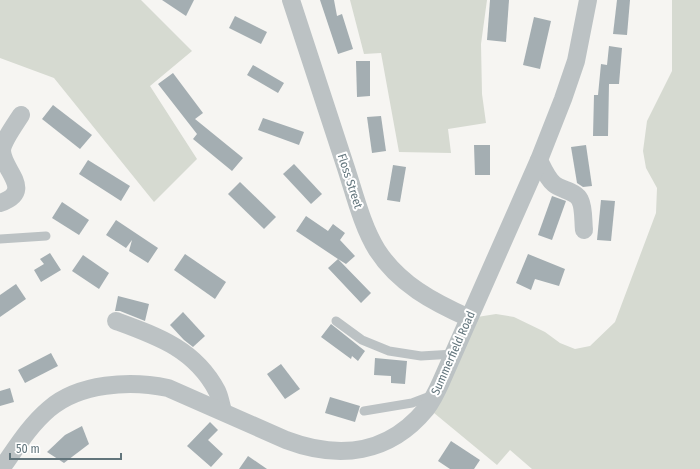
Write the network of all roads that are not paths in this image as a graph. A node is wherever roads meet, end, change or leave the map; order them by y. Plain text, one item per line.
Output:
1 (291, 0) edge
2 (588, 0) edge
3 (21, 115) dead end
4 (539, 160) junction
5 (0, 203) edge
6 (584, 230) dead end
7 (46, 236) dead end
8 (0, 239) edge
9 (469, 318) junction
10 (116, 321) dead end
11 (336, 321) dead end
12 (454, 354) junction
13 (434, 395) junction
14 (223, 411) junction
15 (364, 411) dead end
16 (1, 469) edge

1 - 9 street, Floss Street
2 - 4 street, Summerfield Road
3 - 5 street
4 - 6 street
4 - 9 street, Summerfield Road
7 - 8 lane
9 - 12 street, Summerfield Road
10 - 14 street
11 - 12 lane
12 - 13 street, Summerfield Road
13 - 14 street, Summerfield Road
13 - 15 lane
14 - 16 street, Summerfield Road

